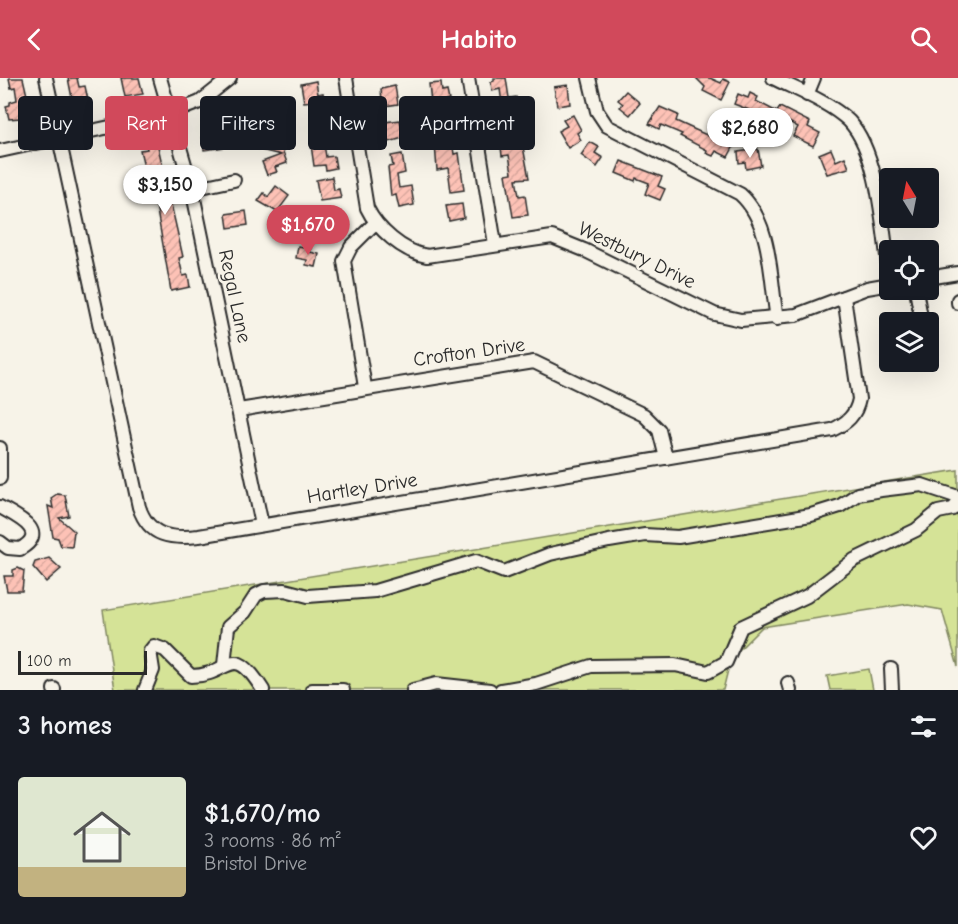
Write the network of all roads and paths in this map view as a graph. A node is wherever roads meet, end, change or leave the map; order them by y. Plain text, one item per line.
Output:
1 (46, 78) edge
2 (160, 78) edge
3 (230, 78) edge
4 (346, 78) edge
5 (468, 78) edge
6 (589, 78) edge
7 (773, 78) edge
8 (814, 78) edge
9 (807, 95) junction
10 (50, 96) edge
11 (164, 96) edge
12 (188, 107) edge
13 (18, 147) edge
14 (62, 150) edge
15 (180, 150) edge
16 (0, 151) edge
17 (234, 180) dead end
18 (192, 189) junction
19 (375, 223) junction
20 (884, 240) edge
21 (495, 244) junction
22 (958, 273) edge
23 (939, 276) edge
24 (879, 287) edge
25 (844, 297) junction
26 (777, 319) junction
27 (365, 387) junction
28 (239, 410) junction
29 (0, 448) edge
30 (666, 458) junction
31 (0, 478) edge
32 (958, 497) edge
33 (958, 503) edge
34 (0, 507) edge
35 (262, 525) junction
36 (0, 542) edge
37 (224, 665) junction
38 (891, 669) dead end
39 (144, 690) edge
40 (263, 690) edge
41 (312, 690) edge
42 (343, 690) edge
43 (413, 690) edge
44 (490, 690) edge
45 (501, 690) edge
46 (892, 690) edge

1 - 10 street, Hartley Drive
2 - 11 street, Regal Lane
3 - 12 street
4 - 19 street, Westbury Drive
5 - 21 street
6 - 26 street
7 - 9 street
8 - 9 street
9 - 20 street
13 - 16 street
14 - 35 street, Hartley Drive
15 - 18 street, Regal Lane
17 - 18 street
18 - 28 street, Regal Lane
19 - 21 street, Westbury Drive
19 - 27 street
21 - 26 street, Westbury Drive
22 - 23 street
24 - 25 street, Westbury Drive
25 - 26 street, Westbury Drive
25 - 30 street, Hartley Drive
27 - 28 street, Crofton Drive
27 - 30 street, Crofton Drive
28 - 35 street, Regal Lane
29 - 31 street
30 - 35 street, Hartley Drive
32 - 37 street
33 - 45 street
34 - 36 street
37 - 39 street
37 - 40 street
38 - 46 street
41 - 42 street
43 - 44 street

